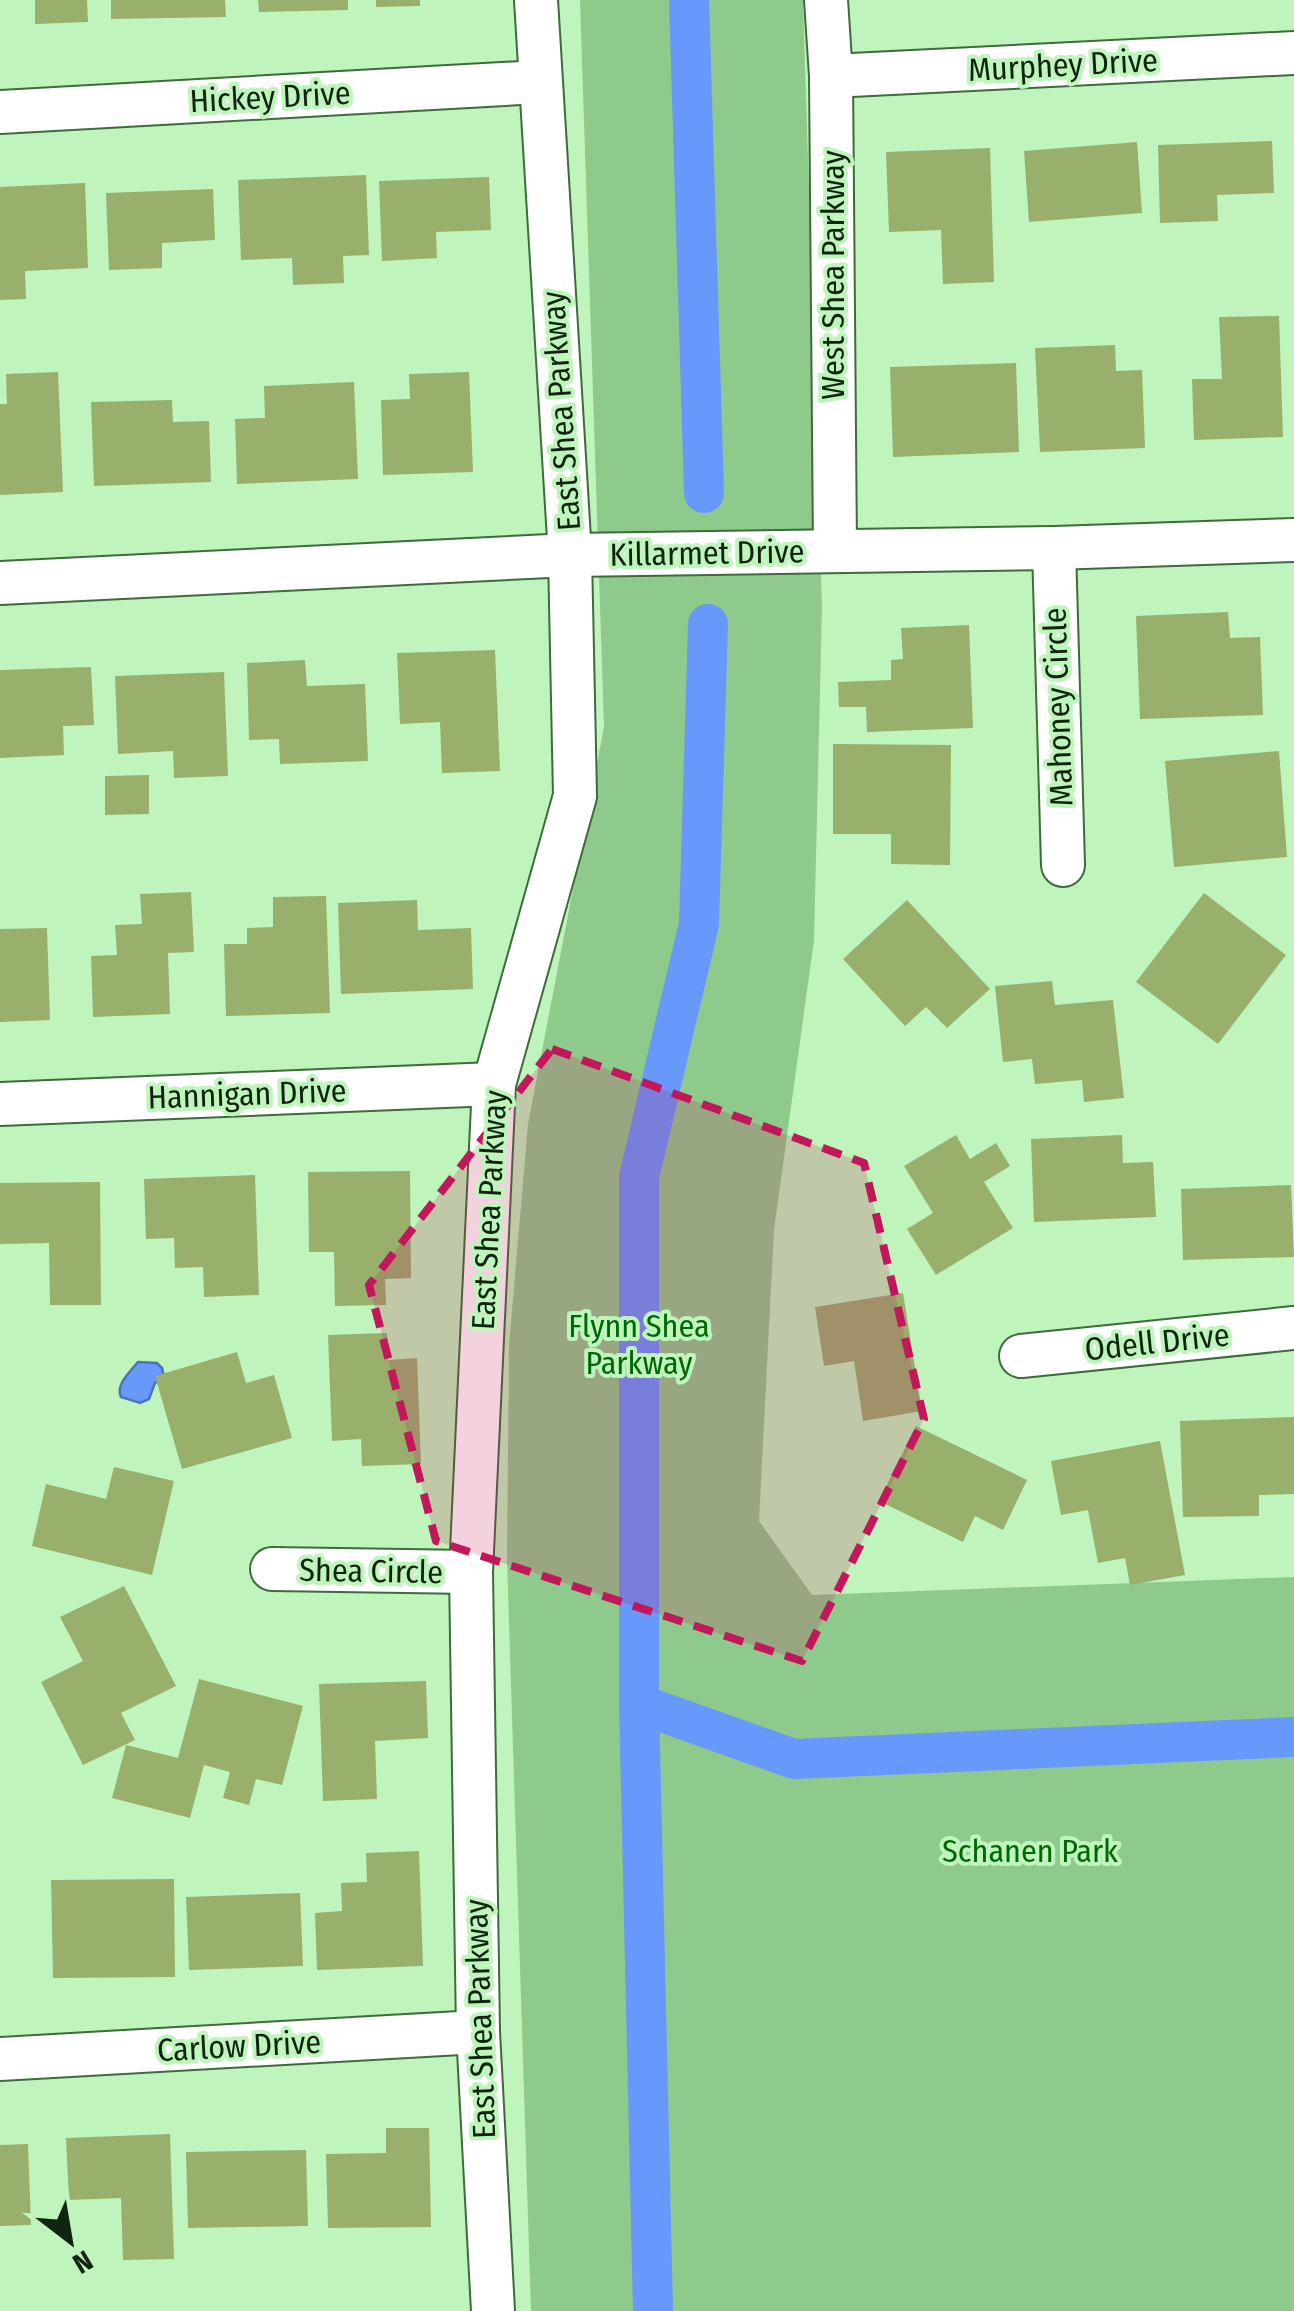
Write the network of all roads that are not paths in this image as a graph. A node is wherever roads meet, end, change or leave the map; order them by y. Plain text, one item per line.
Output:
1 (536, 0) edge
2 (826, 0) edge
3 (1294, 54) edge
4 (831, 76) junction
5 (539, 82) junction
6 (0, 112) edge
7 (1294, 540) edge
8 (1054, 548) junction
9 (835, 550) junction
10 (570, 555) junction
11 (0, 584) edge
12 (1063, 865) dead end
13 (494, 1084) junction
14 (0, 1104) edge
15 (1294, 1328) edge
16 (1021, 1356) dead end
17 (272, 1569) dead end
18 (471, 1572) junction
19 (478, 2032) junction
20 (0, 2060) edge
21 (493, 2311) edge

1 - 5 street, East Shea Parkway
2 - 4 street, West Shea Parkway
3 - 4 street, Murphey Drive
4 - 9 street, West Shea Parkway
5 - 6 street, Hickey Drive
5 - 10 street, East Shea Parkway
7 - 8 street, Killarmet Drive
8 - 9 street, Killarmet Drive
8 - 12 street, Mahoney Circle
9 - 10 street, Killarmet Drive
10 - 11 street, Killarmet Drive
10 - 13 street, East Shea Parkway
13 - 14 street, Hannigan Drive
13 - 18 street, East Shea Parkway
15 - 16 street, Odell Drive
17 - 18 street, Shea Circle
18 - 19 street, East Shea Parkway
19 - 20 street, Carlow Drive
19 - 21 street, East Shea Parkway

